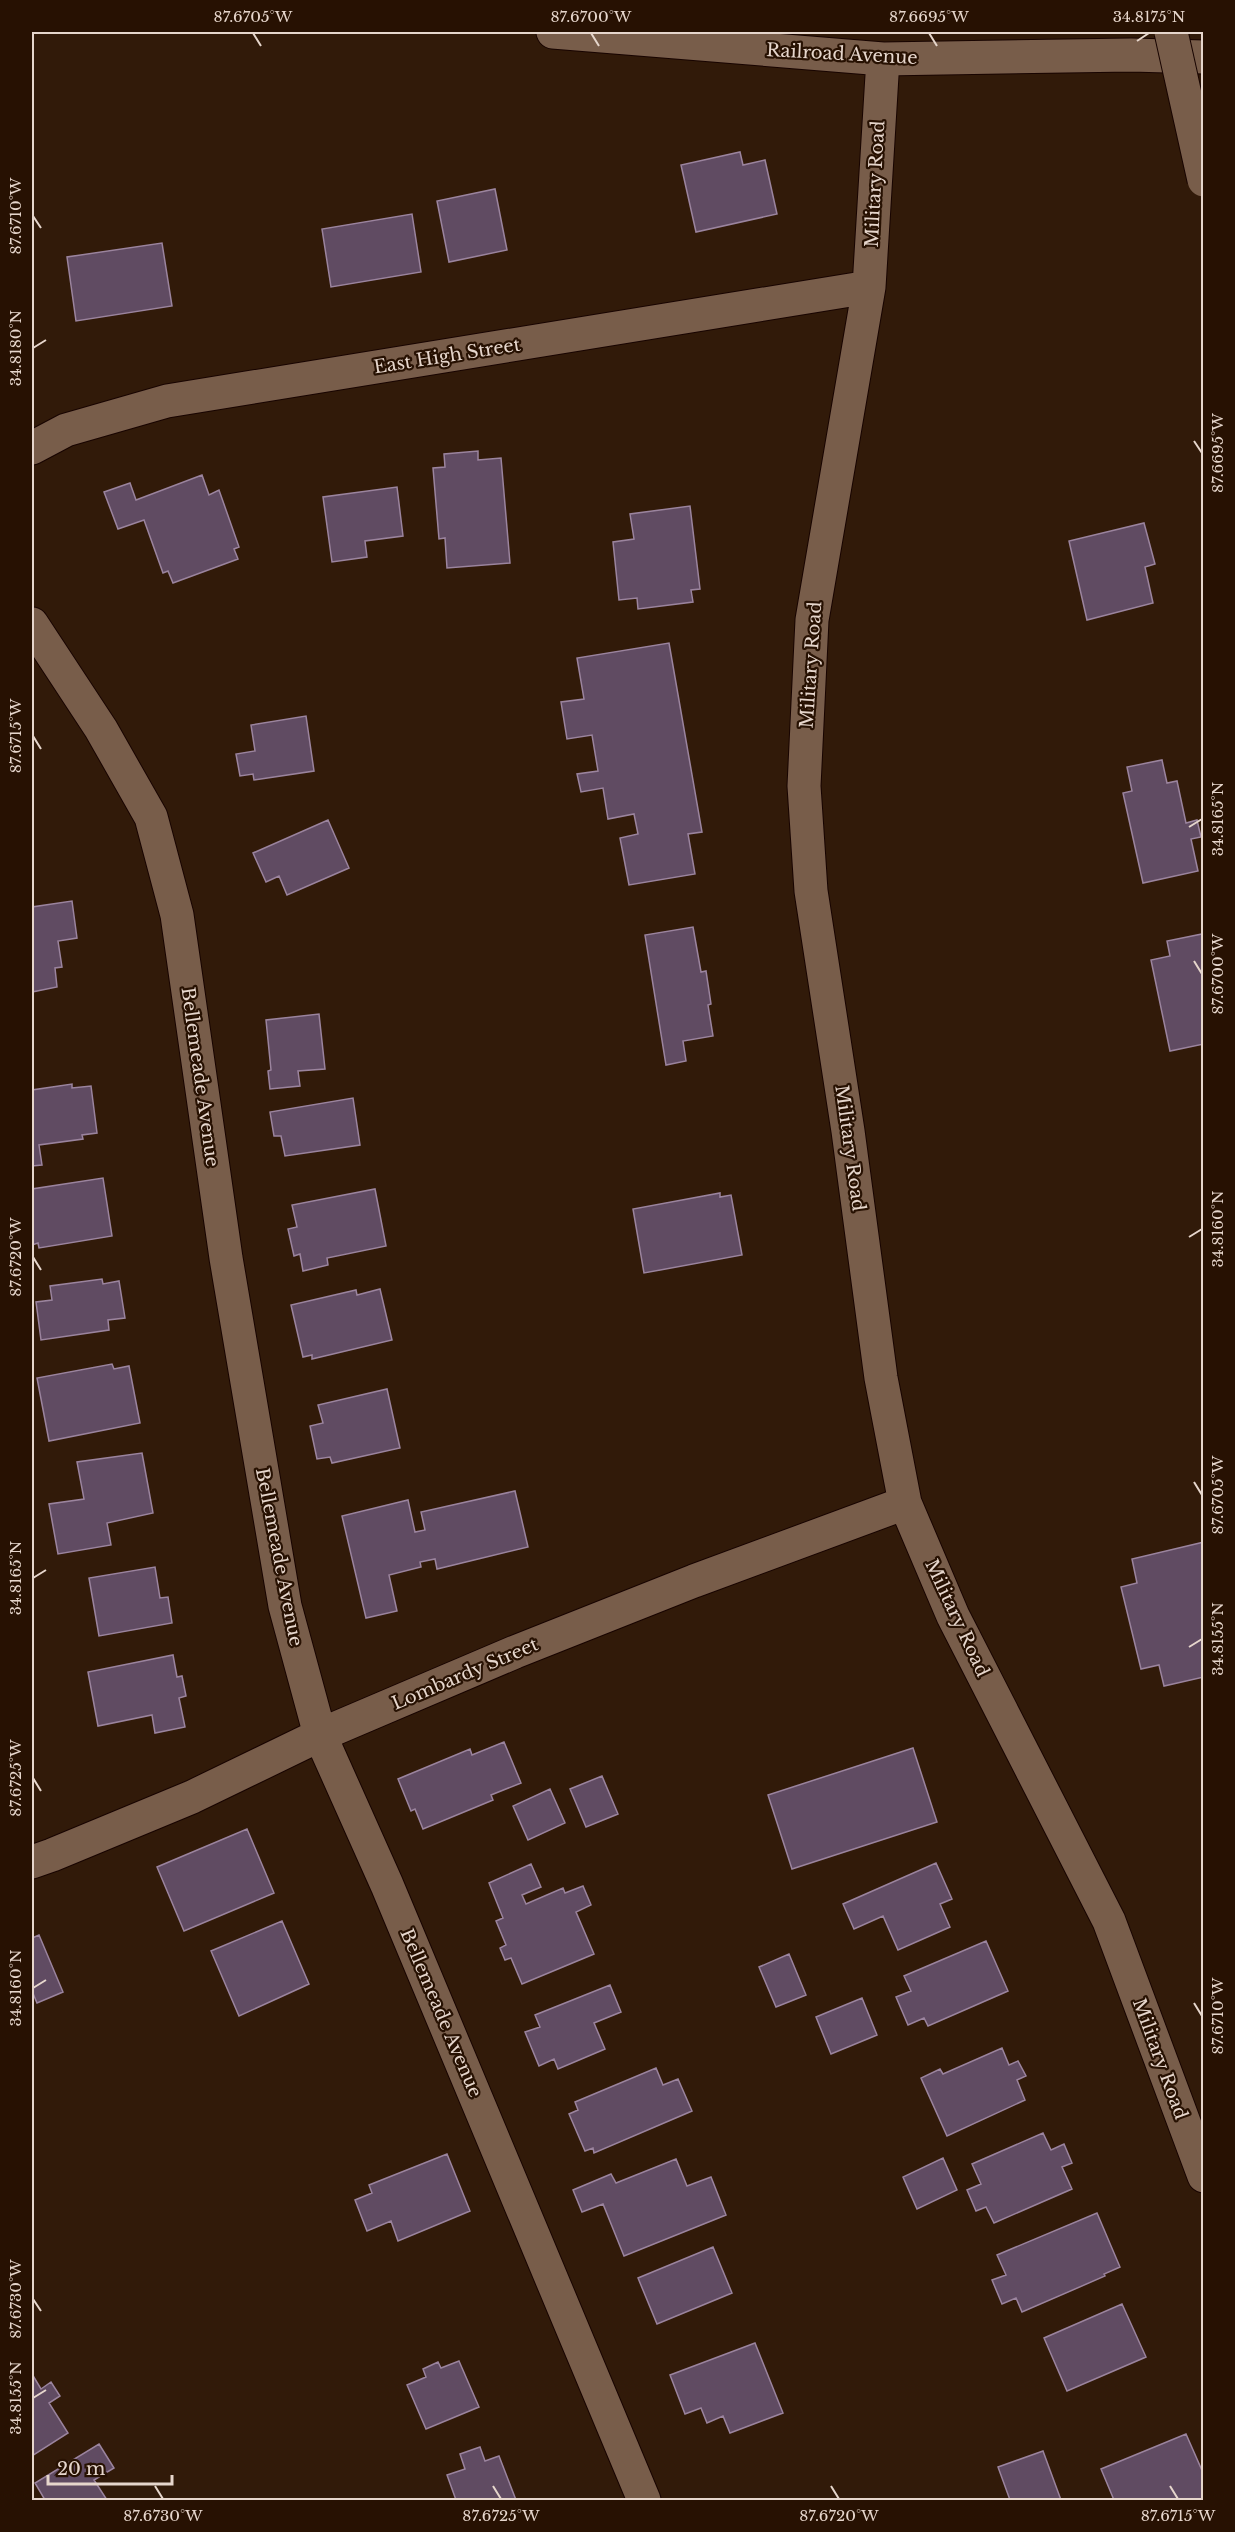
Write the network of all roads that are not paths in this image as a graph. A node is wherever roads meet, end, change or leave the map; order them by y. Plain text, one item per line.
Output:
1 (553, 32) edge
2 (1171, 32) edge
3 (1203, 57) edge
4 (883, 59) junction
5 (1203, 180) edge
6 (869, 287) junction
7 (32, 448) edge
8 (32, 624) edge
9 (905, 1503) junction
10 (320, 1735) junction
11 (32, 1862) edge
12 (1203, 2176) edge
13 (644, 2500) edge

1 - 4 street, Railroad Avenue
2 - 5 street, bridge
3 - 4 street, Railroad Avenue
4 - 6 street, Military Road
6 - 7 street, East High Street
6 - 9 street, Military Road
8 - 10 street, Bellemeade Avenue
9 - 10 street, Lombardy Street
9 - 12 street, Military Road
10 - 11 street, Lombardy Street
10 - 13 street, Bellemeade Avenue

